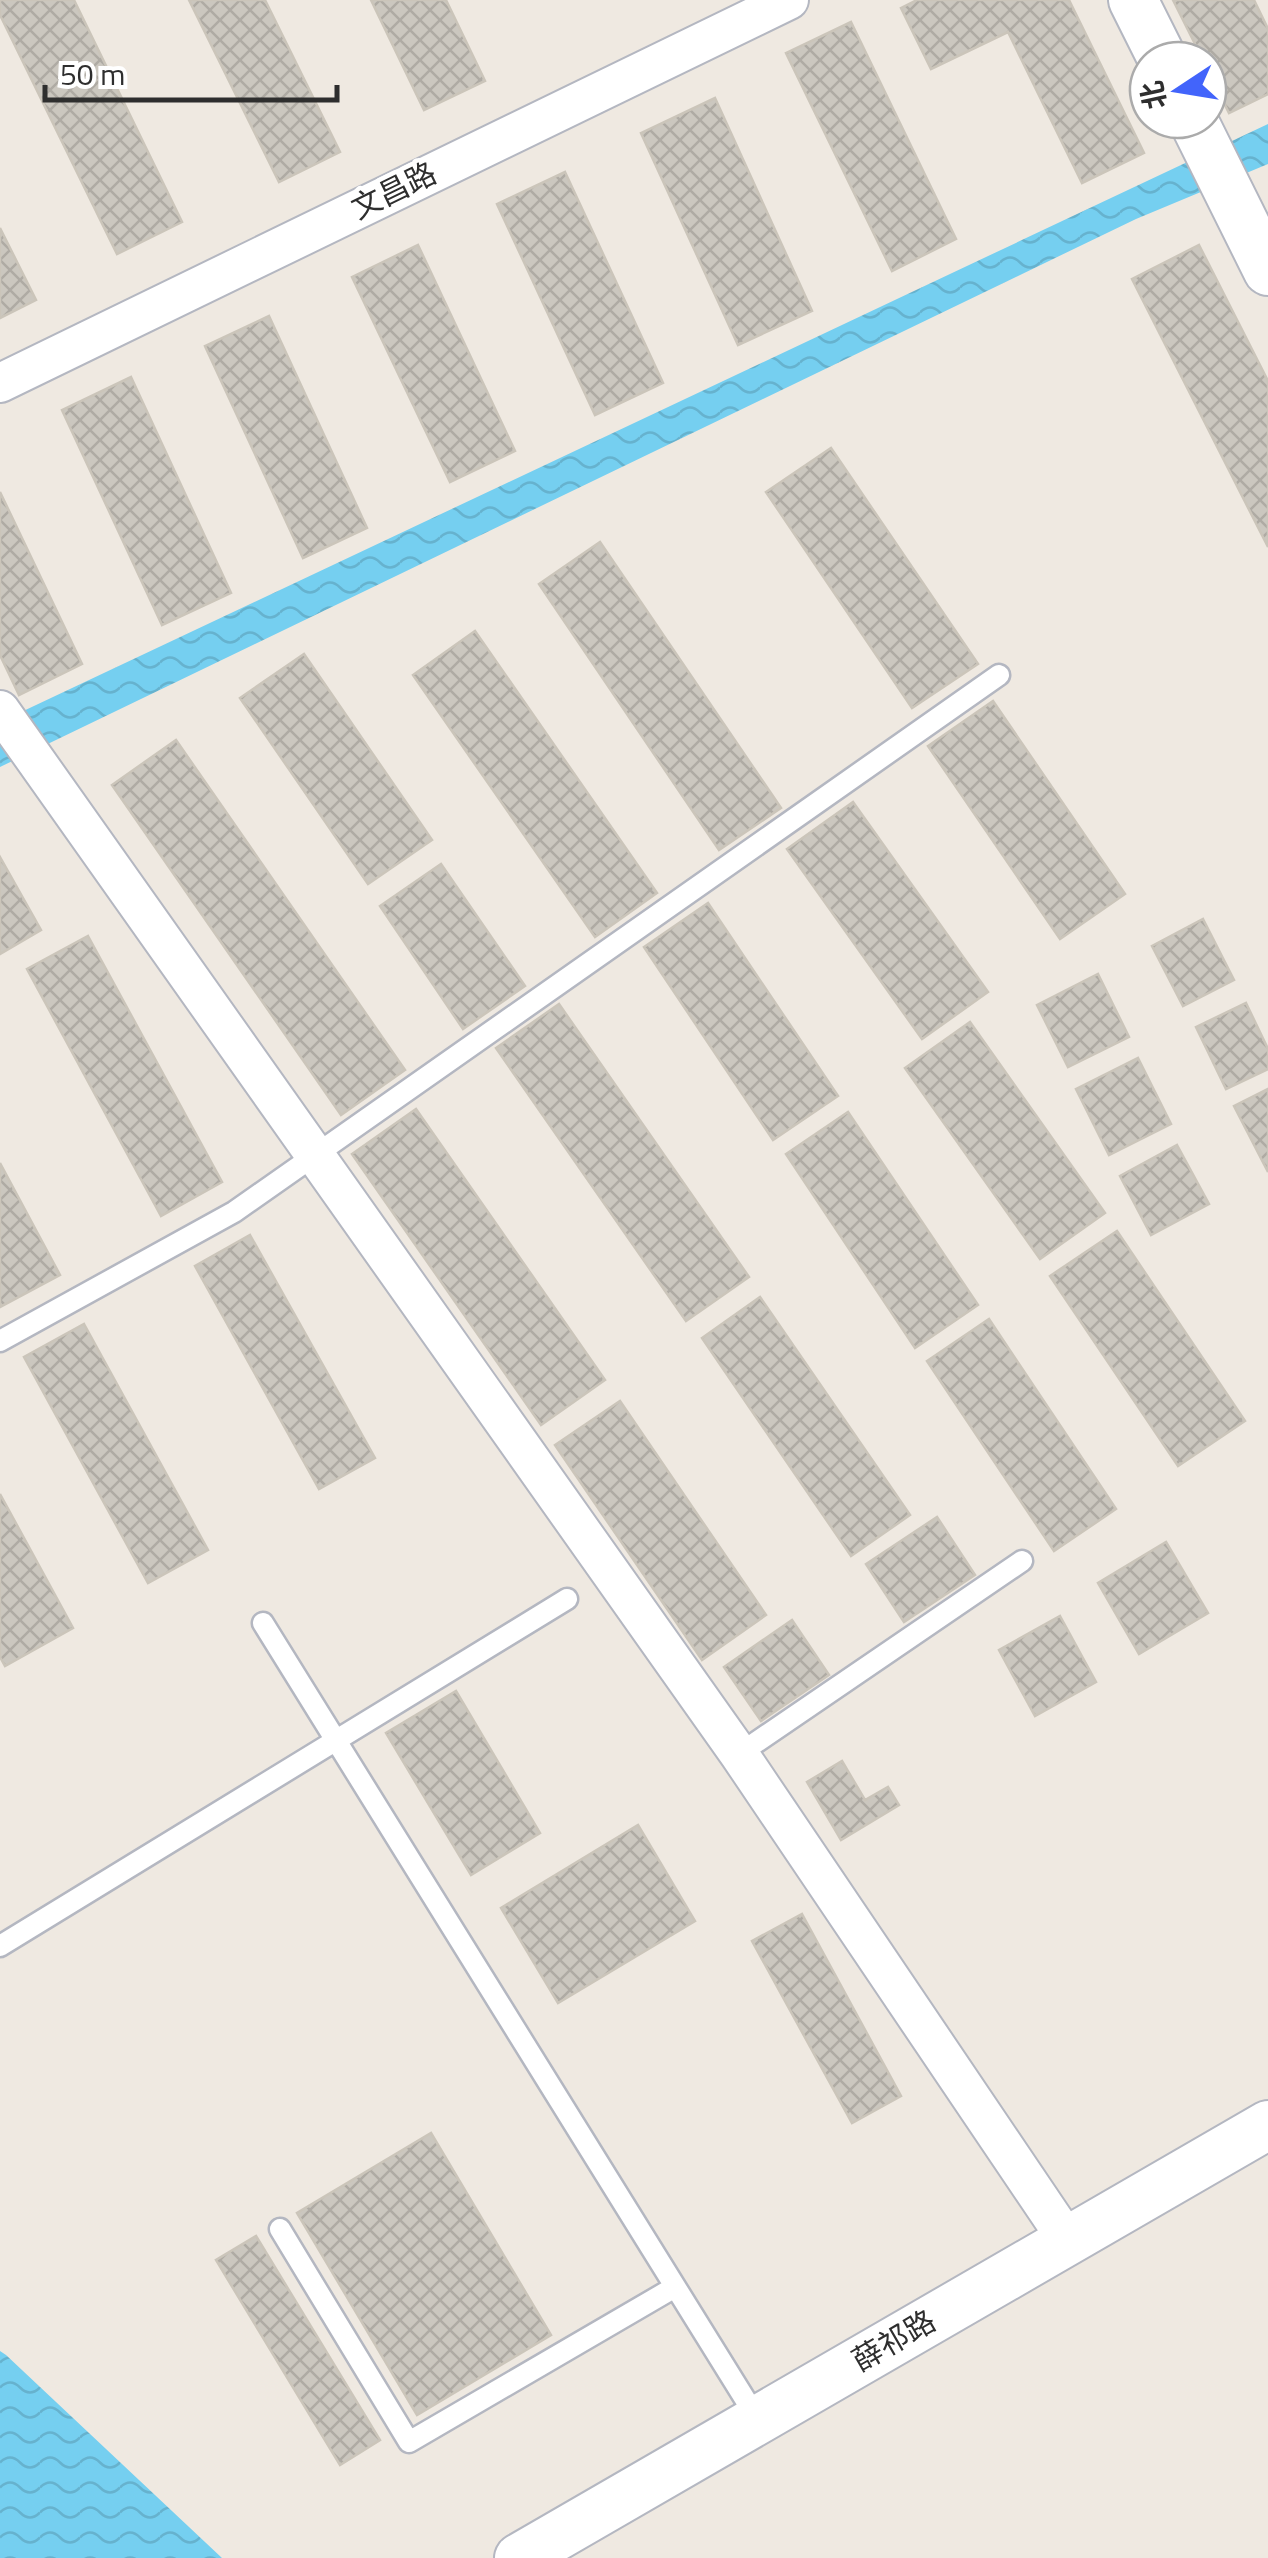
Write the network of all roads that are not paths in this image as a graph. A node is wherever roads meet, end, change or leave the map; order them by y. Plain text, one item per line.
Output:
1 (789, 0) edge
2 (1133, 0) edge
3 (1153, 40) edge
4 (1203, 140) edge
5 (1268, 271) edge
6 (0, 383) edge
7 (999, 675) dead end
8 (0, 710) edge
9 (315, 1155) junction
10 (0, 1341) edge
11 (1022, 1561) dead end
12 (566, 1599) dead end
13 (263, 1623) dead end
14 (336, 1740) junction
15 (739, 1754) junction
16 (0, 1946) edge
17 (1268, 2125) edge
18 (280, 2229) dead end
19 (1068, 2240) junction
20 (674, 2287) junction
21 (758, 2420) junction
22 (520, 2558) edge

1 - 6 street, 文昌路
2 - 3 street
4 - 5 street
7 - 9 lane
8 - 9 street
9 - 10 lane
9 - 15 street
11 - 15 lane
12 - 14 lane
13 - 14 lane
14 - 16 lane
14 - 20 lane
15 - 19 street
17 - 19 street, 薛祁路
18 - 20 lane
19 - 21 street, 薛祁路
20 - 21 lane
21 - 22 street, 薛祁路

